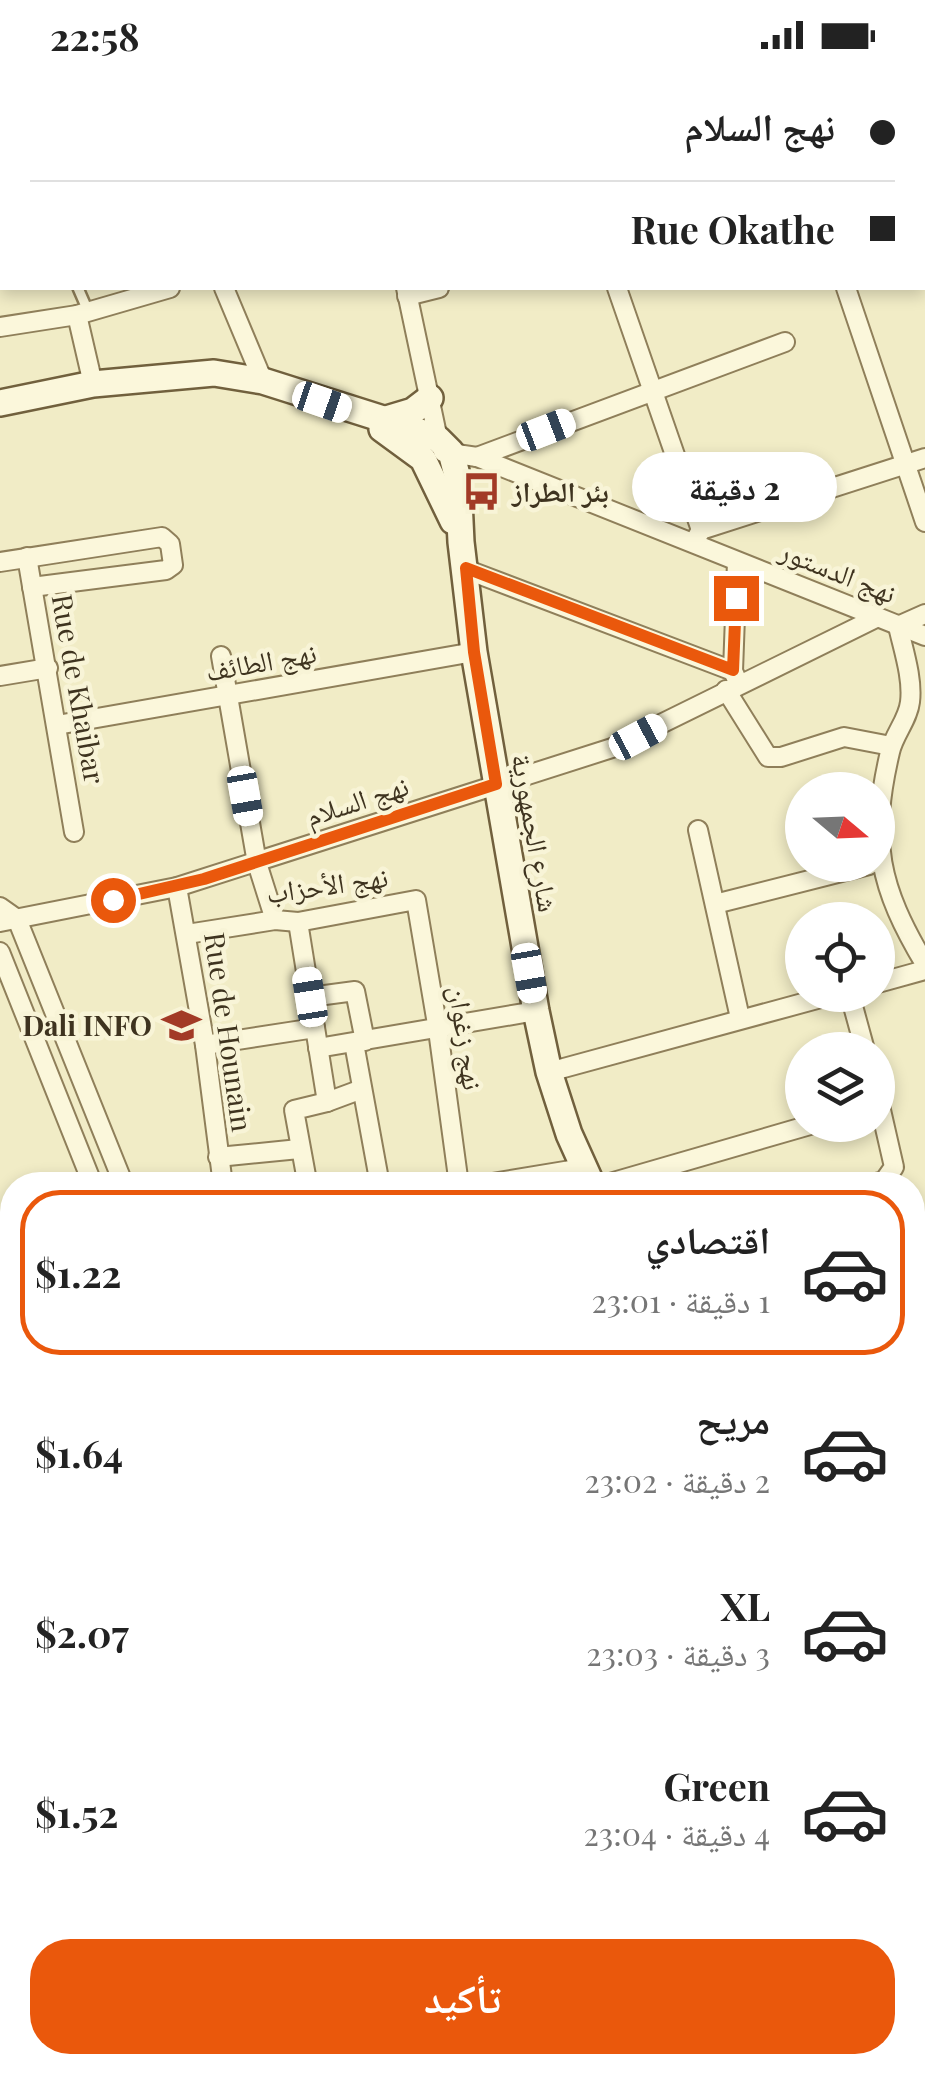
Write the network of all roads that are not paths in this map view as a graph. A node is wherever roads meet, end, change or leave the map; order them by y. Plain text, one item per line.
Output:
1 (78, 290) edge
2 (225, 290) edge
3 (618, 290) edge
4 (847, 290) edge
5 (141, 292) edge
6 (407, 292) edge
7 (82, 313) junction
8 (0, 327) edge
9 (786, 342) dead end
10 (262, 381) junction
11 (93, 384) junction
12 (650, 390) junction
13 (430, 398) junction
14 (0, 403) edge
15 (352, 412) junction
16 (383, 420) junction
17 (436, 448) junction
18 (477, 457) junction
19 (925, 458) edge
20 (905, 464) junction
21 (925, 522) edge
22 (698, 536) junction
23 (27, 557) junction
24 (0, 562) edge
25 (738, 562) junction
26 (466, 568) junction
27 (32, 587) junction
28 (925, 614) edge
29 (876, 618) junction
30 (898, 626) junction
31 (925, 636) edge
32 (474, 652) junction
33 (221, 656) dead end
34 (48, 668) junction
35 (0, 676) edge
36 (733, 681) junction
37 (227, 696) junction
38 (57, 725) junction
39 (891, 746) junction
40 (887, 772) edge
41 (496, 784) junction
42 (698, 830) dead end
43 (74, 832) dead end
44 (257, 863) junction
45 (801, 882) edge
46 (884, 882) edge
47 (177, 887) junction
48 (416, 900) joint
49 (715, 904) junction
50 (0, 907) edge
51 (275, 920) junction
52 (9, 921) edge
53 (298, 922) junction
54 (187, 934) junction
55 (0, 952) edge
56 (925, 967) edge
57 (895, 977) edge
58 (310, 997) junction
59 (785, 1007) edge
60 (536, 1011) junction
61 (740, 1018) junction
62 (314, 1028) junction
63 (438, 1030) junction
64 (359, 1042) junction
65 (205, 1045) junction
66 (318, 1048) junction
67 (549, 1072) junction
68 (362, 1089) junction
69 (327, 1102) junction
70 (785, 1131) edge
71 (888, 1142) edge
72 (299, 1149) junction
73 (218, 1157) junction
74 (84, 1172) edge
75 (119, 1172) edge
76 (221, 1172) edge
77 (306, 1172) edge
78 (378, 1172) edge
79 (457, 1172) edge
80 (589, 1172) edge
81 (620, 1172) edge
82 (890, 1172) edge

1 - 7 lane
2 - 10 street
3 - 12 street
4 - 20 street
5 - 7 street
6 - 13 street
7 - 8 street
7 - 11 street
9 - 12 street
10 - 11 main road
10 - 15 main road
11 - 14 main road
12 - 18 street
12 - 22 street
13 - 16 main road
13 - 17 street
15 - 16 main road
15 - 17 main road
16 - 17 main road
17 - 18 street, نهج الدستور
17 - 26 main road, شارع الجمهورية
18 - 22 street, نهج الدستور
19 - 20 street
20 - 21 street
20 - 22 street
22 - 25 street, نهج الدستور
23 - 24 street
23 - 27 street, Rue de Khaibar
23 - 27 street
25 - 29 street, نهج الدستور
25 - 36 street
26 - 32 main road, شارع الجمهورية
26 - 36 street
27 - 34 street, Rue de Khaibar
28 - 30 street
29 - 30 street, نهج الدستور
29 - 36 street, نهج السلام
30 - 31 street, نهج الدستور
30 - 39 street
32 - 37 street, نهج الطائف
32 - 41 main road, شارع الجمهورية
33 - 37 street
34 - 35 street
34 - 38 street, Rue de Khaibar
36 - 39 street
36 - 41 street, نهج السلام
37 - 38 street, نهج الطائف
37 - 44 street
38 - 43 street, Rue de Khaibar
39 - 40 street
41 - 44 street, نهج السلام
41 - 60 main road, شارع الجمهورية
42 - 49 street
44 - 47 street, نهج السلام
44 - 51 street
45 - 49 street
46 - 56 street
47 - 52 street, نهج السلام
47 - 54 street, Rue de Hounain
48 - 53 street, نهج الأحزاب
48 - 63 street, نهج زغوان
49 - 61 street
50 - 52 street
51 - 53 street, نهج الأحزاب
51 - 54 street, نهج الأحزاب
52 - 75 street
53 - 58 street
54 - 65 street, Rue de Hounain
55 - 74 street
56 - 57 street
58 - 62 street
58 - 64 street
59 - 61 street
60 - 63 street
60 - 67 main road, شارع الجمهورية
61 - 67 street
62 - 65 street
62 - 66 street
63 - 64 street
63 - 79 street, نهج زغوان
64 - 66 street
64 - 68 street
65 - 73 street, Rue de Hounain
66 - 69 street
67 - 80 main road, شارع الجمهورية
68 - 69 street
68 - 78 street
69 - 72 street
70 - 81 street
71 - 82 street
72 - 73 street
72 - 77 street
73 - 76 street, Rue de Hounain

